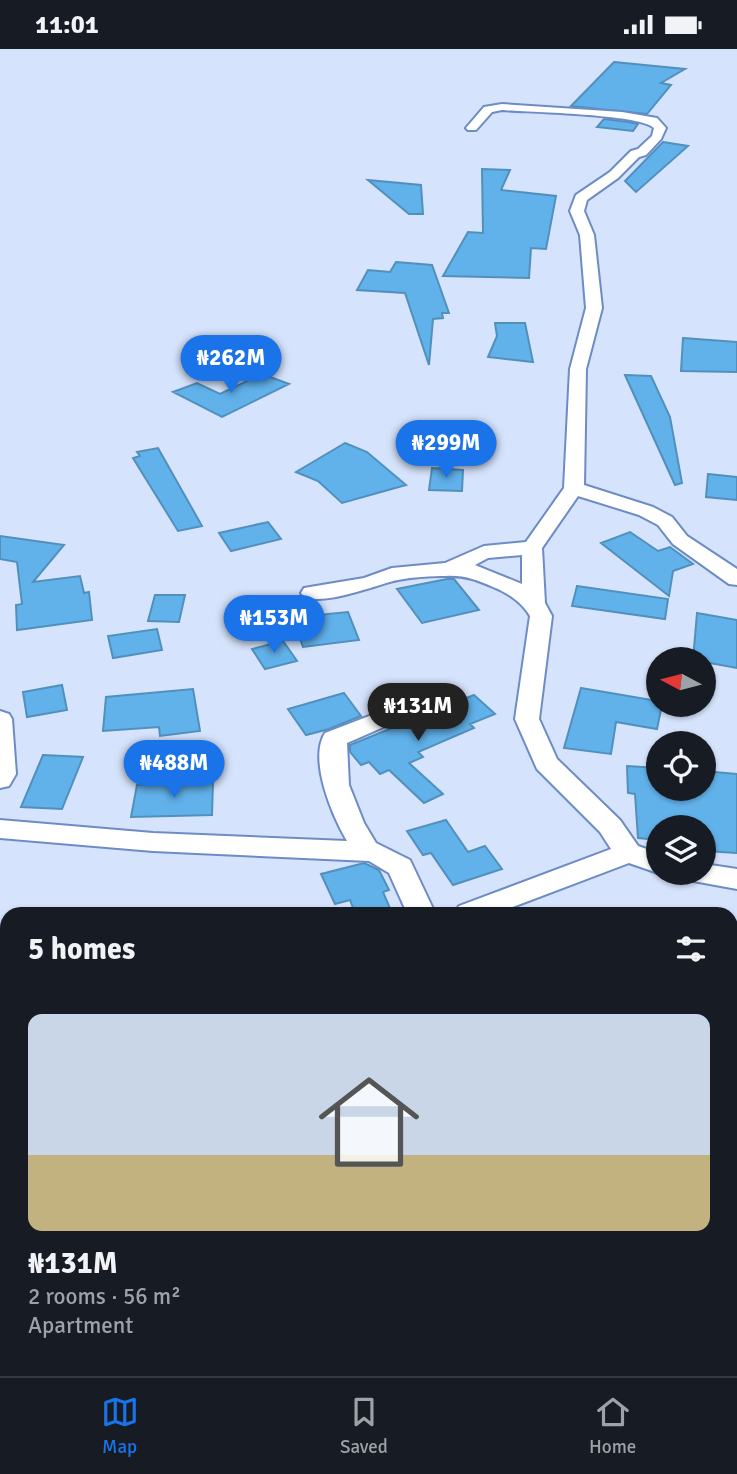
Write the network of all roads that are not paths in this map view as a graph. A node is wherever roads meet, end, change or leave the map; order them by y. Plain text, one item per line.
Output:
1 (472, 128) dead end
2 (574, 488) junction
3 (532, 548) junction
4 (449, 569) junction
5 (737, 579) edge
6 (312, 593) dead end
7 (534, 603) junction
8 (0, 719) edge
9 (377, 721) dead end
10 (0, 779) edge
11 (0, 829) edge
12 (367, 850) junction
13 (628, 853) junction
14 (646, 859) edge
15 (716, 876) edge
16 (737, 879) edge
17 (418, 907) edge
18 (485, 907) edge

1 - 2 street
2 - 3 street
2 - 5 street
3 - 4 street
3 - 7 street
4 - 6 street
4 - 7 street
7 - 13 street
8 - 10 street
9 - 12 street
11 - 12 street
12 - 17 street
13 - 14 street
13 - 18 street
15 - 16 street

